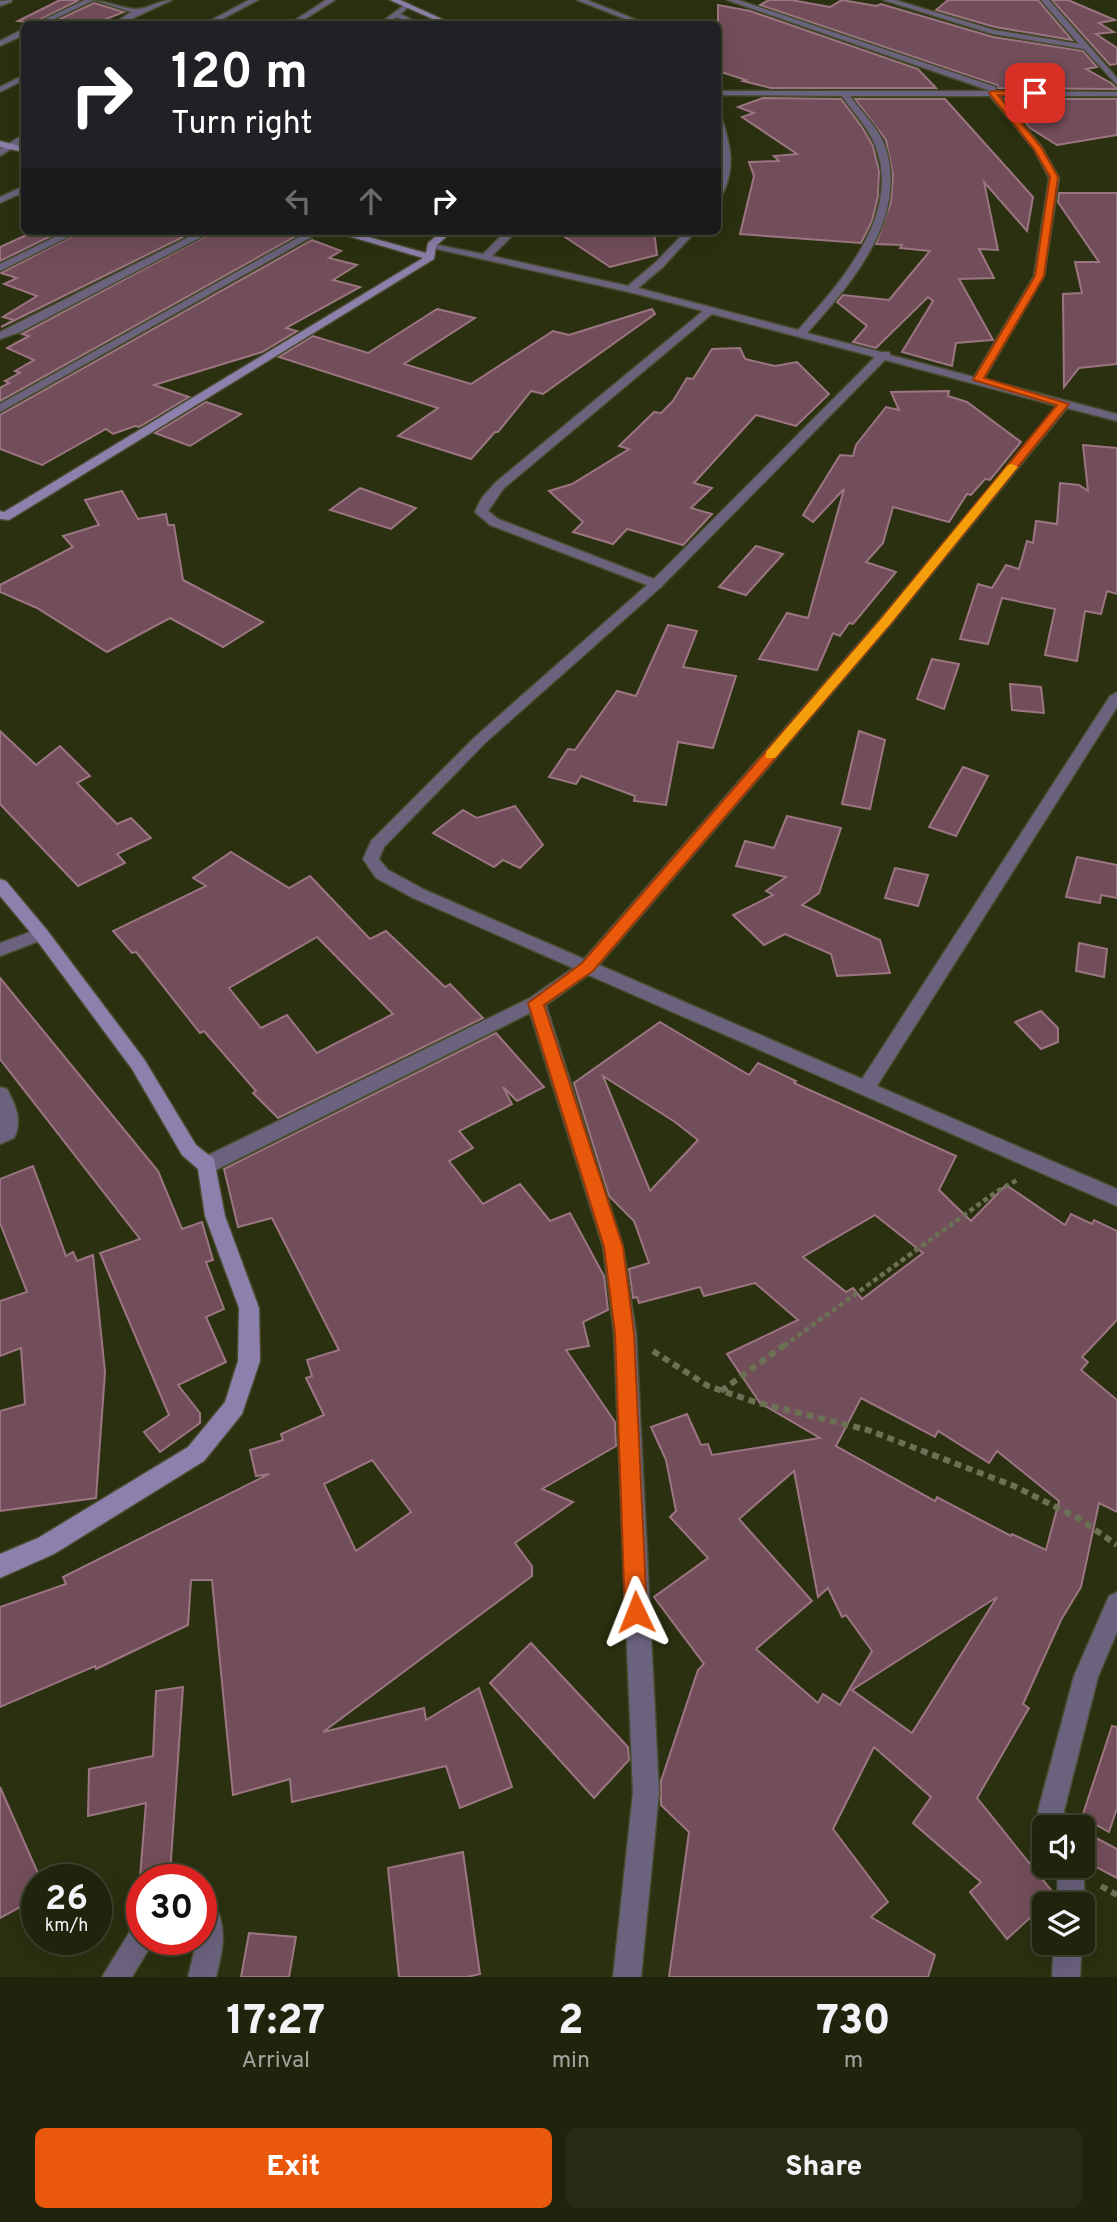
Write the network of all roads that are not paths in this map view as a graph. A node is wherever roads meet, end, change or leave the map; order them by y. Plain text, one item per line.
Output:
1 (8, 0) edge
2 (91, 0) edge
3 (98, 0) edge
4 (168, 0) edge
5 (254, 0) edge
6 (331, 0) edge
7 (394, 0) edge
8 (581, 0) edge
9 (732, 0) edge
10 (887, 0) edge
11 (1045, 0) edge
12 (0, 4) edge
13 (407, 5) junction
14 (137, 12) junction
15 (392, 16) junction
16 (46, 21) edge
17 (122, 21) edge
18 (214, 21) edge
19 (298, 21) edge
20 (386, 21) edge
21 (412, 21) edge
22 (442, 21) edge
23 (635, 21) edge
24 (21, 34) edge
25 (0, 44) edge
26 (1089, 48) junction
27 (21, 79) edge
28 (1117, 83) edge
29 (0, 90) edge
30 (721, 93) edge
31 (992, 93) junction
32 (1007, 93) junction
33 (845, 94) junction
34 (1117, 94) edge
35 (721, 130) edge
36 (21, 141) edge
37 (0, 144) edge
38 (13, 148) junction
39 (21, 149) edge
40 (0, 153) edge
41 (721, 189) edge
42 (21, 190) edge
43 (0, 200) edge
44 (67, 235) edge
45 (200, 235) edge
46 (310, 235) edge
47 (355, 235) edge
48 (445, 235) edge
49 (508, 235) edge
50 (687, 235) edge
51 (431, 251) junction
52 (486, 256) junction
53 (0, 268) edge
54 (630, 289) junction
55 (711, 310) junction
56 (801, 333) junction
57 (0, 336) edge
58 (885, 354) junction
59 (978, 380) junction
60 (1064, 404) junction
61 (0, 409) edge
62 (1117, 418) edge
63 (2, 517) edge
64 (656, 584) junction
65 (1117, 696) edge
66 (0, 885) edge
67 (41, 934) junction
68 (0, 950) edge
69 (587, 967) junction
70 (536, 1003) junction
71 (866, 1088) junction
72 (0, 1094) edge
73 (0, 1136) edge
74 (207, 1165) junction
75 (1117, 1198) edge
76 (0, 1566) edge
77 (1117, 1604) edge
78 (1052, 1815) edge
79 (131, 1955) edge
80 (207, 1955) edge
81 (1067, 1955) edge
82 (627, 1976) edge
83 (116, 1977) edge
84 (202, 1977) edge
85 (1066, 1977) edge

1 - 12 street
2 - 16 street
3 - 14 street
4 - 14 street
5 - 18 street
6 - 19 street
7 - 13 street
8 - 23 street
9 - 32 street
10 - 26 street
11 - 26 street
13 - 15 street
13 - 22 street
14 - 17 street
15 - 20 street
15 - 21 street
24 - 25 street
26 - 28 street
27 - 29 street
30 - 33 street
31 - 32 street
31 - 33 street
31 - 59 street
32 - 34 street
33 - 56 street
35 - 41 street
36 - 38 street
37 - 38 street
38 - 39 street
38 - 40 street
42 - 43 street
44 - 53 street
45 - 57 street
46 - 61 street
47 - 51 street
48 - 51 street
49 - 52 street
50 - 54 street
51 - 52 street
51 - 63 street
52 - 54 street
54 - 55 street
55 - 56 street
55 - 64 street
56 - 58 street
58 - 59 street
58 - 64 street
59 - 60 street
60 - 62 street
60 - 69 street
64 - 69 street
65 - 71 street
66 - 67 street
67 - 68 street
67 - 74 street
69 - 70 street
69 - 71 street
70 - 74 street
70 - 82 street
71 - 75 street
72 - 73 street
74 - 76 street
77 - 78 street
79 - 83 street
80 - 84 street
81 - 85 street

